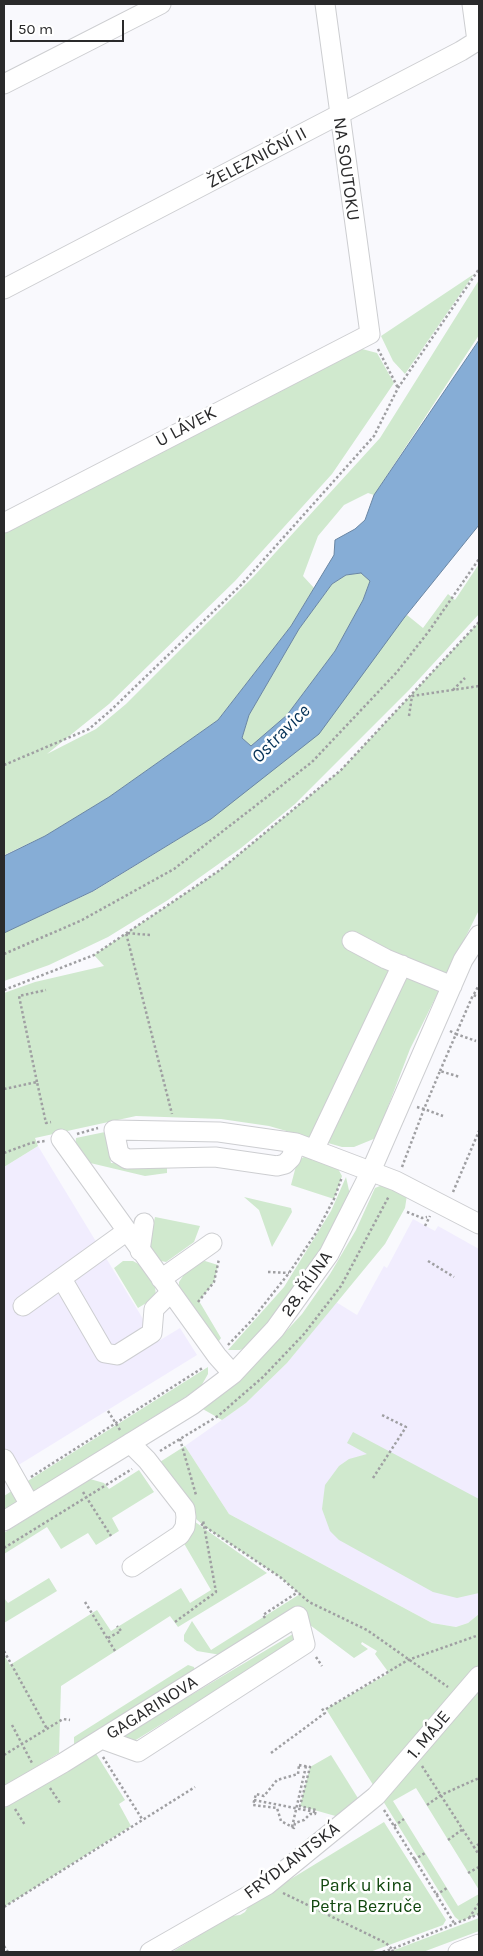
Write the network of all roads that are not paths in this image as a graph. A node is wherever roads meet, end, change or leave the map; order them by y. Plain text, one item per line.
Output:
1 (161, 4) edge
2 (325, 4) edge
3 (472, 4) edge
4 (4, 84) edge
5 (339, 114) junction
6 (4, 289) edge
7 (370, 334) joint
8 (4, 523) edge
9 (479, 935) edge
10 (352, 941) dead end
11 (402, 965) junction
12 (452, 986) junction
13 (61, 1139) dead end
14 (296, 1143) junction
15 (314, 1150) junction
16 (371, 1171) junction
17 (479, 1224) edge
18 (135, 1227) junction
19 (216, 1251) road end
20 (62, 1279) junction
21 (166, 1285) junction
22 (23, 1306) dead end
23 (233, 1374) junction
24 (130, 1443) junction
25 (4, 1459) edge
26 (30, 1506) junction
27 (4, 1521) edge
28 (132, 1567) dead end
29 (479, 1676) edge
30 (100, 1744) junction
31 (377, 1795) joint
32 (4, 1797) edge
33 (479, 1944) edge
34 (150, 1952) edge
35 (458, 1952) edge

1 - 4 street
2 - 5 street, NA SOUTOKU
3 - 5 street, ŽELEZNIČNÍ II
5 - 6 street, ŽELEZNIČNÍ II
5 - 7 street, NA SOUTOKU
7 - 8 street, U LÁVEK
9 - 12 street, 28. ŘÍJNA
10 - 11 street
11 - 12 street
11 - 15 street
12 - 16 street, 28. ŘÍJNA
13 - 18 street
14 - 14 street
14 - 15 street
15 - 16 street
16 - 17 street
16 - 23 street, 28. ŘÍJNA
18 - 20 street
18 - 21 street
19 - 21 street
20 - 21 street
20 - 22 street
21 - 23 street
23 - 24 street, 28. ŘÍJNA
24 - 26 street, 28. ŘÍJNA
24 - 28 street
25 - 26 street
26 - 27 street, 28. ŘÍJNA
29 - 31 street, 1. MÁJE
30 - 30 street, GAGARINOVA
30 - 32 street, GAGARINOVA
31 - 34 street, FRÝDLANTSKÁ
33 - 35 street

